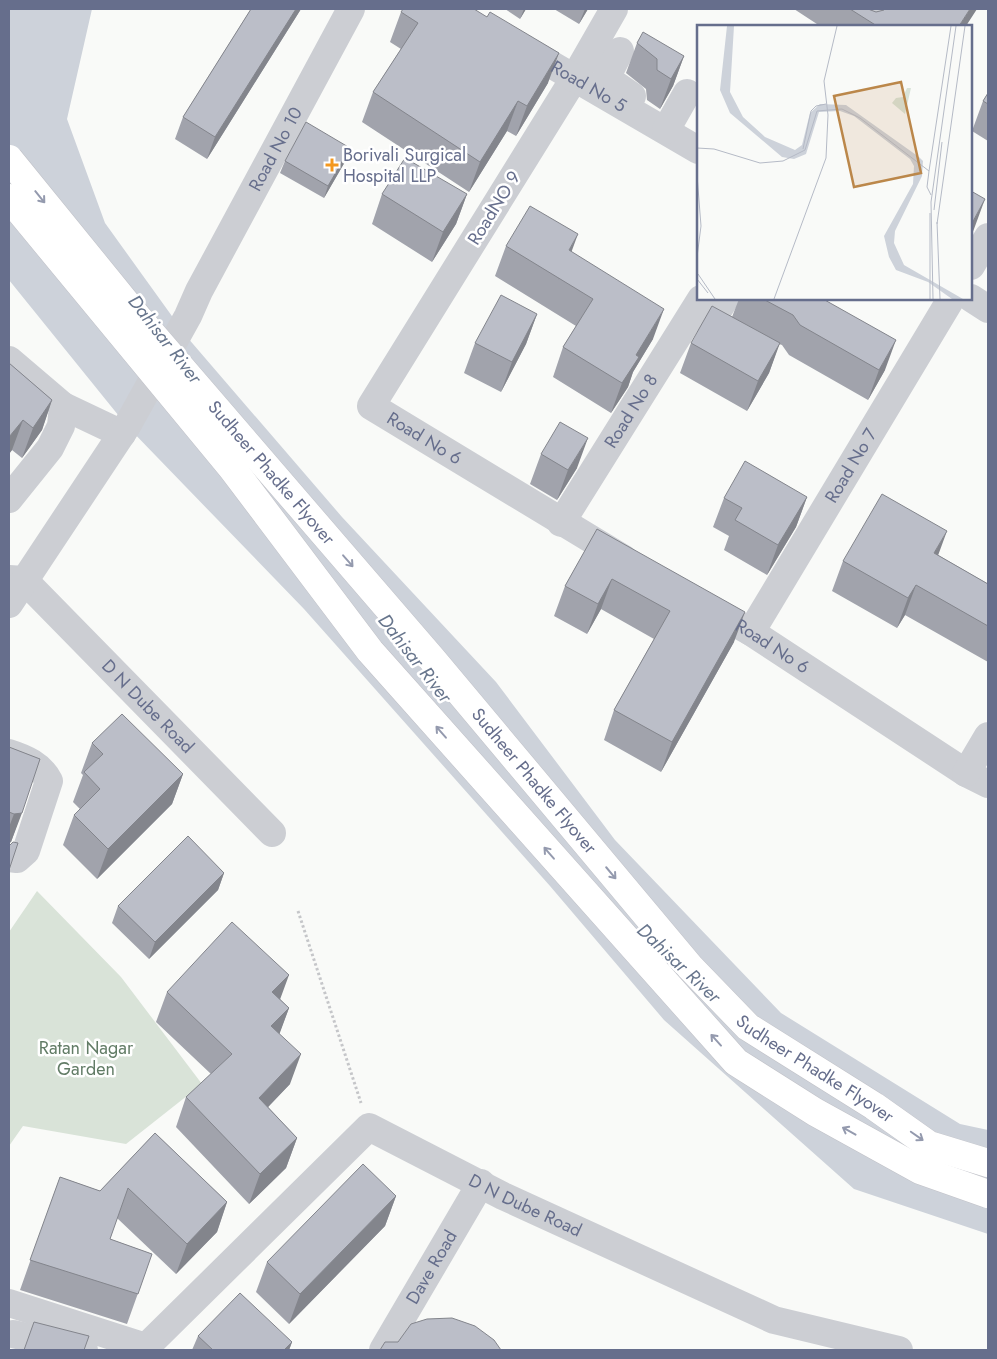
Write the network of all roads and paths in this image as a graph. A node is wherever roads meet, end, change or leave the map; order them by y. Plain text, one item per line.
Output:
1 (351, 9) edge
2 (614, 9) edge
3 (876, 9) edge
4 (867, 25) edge
5 (497, 33) edge
6 (603, 58) junction
7 (687, 93) dead end
8 (659, 119) junction
9 (697, 149) edge
10 (9, 159) edge
11 (9, 198) edge
12 (988, 237) edge
13 (972, 264) edge
14 (972, 299) edge
15 (723, 300) edge
16 (950, 300) edge
17 (988, 309) edge
18 (701, 312) edge
19 (734, 337) edge
20 (9, 360) edge
21 (63, 406) junction
22 (371, 406) joint
23 (124, 430) junction
24 (9, 499) edge
25 (561, 523) junction
26 (645, 571) edge
27 (17, 580) edge
28 (688, 596) edge
29 (9, 604) edge
30 (752, 632) junction
31 (988, 736) edge
32 (9, 753) edge
33 (977, 778) edge
34 (272, 833) dead end
35 (9, 858) edge
36 (298, 911) dead end
37 (369, 1127) junction
38 (988, 1163) edge
39 (480, 1183) junction
40 (988, 1194) edge
41 (15, 1305) edge
42 (11, 1340) edge
43 (116, 1344) edge
44 (84, 1350) edge
45 (383, 1350) edge
46 (899, 1350) edge

1 - 23 street, Road No 10, bridge
2 - 6 street, RoadNO 9
3 - 4 street
5 - 6 street, Road No 5
6 - 8 street, Road No 5
6 - 22 street, RoadNO 9
7 - 8 street
8 - 9 street, Road No 5
10 -> 38 main road, Sudheer Phadke Flyover, bridge
40 -> 11 main road, Sudheer Phadke Flyover, bridge
12 - 13 street
14 - 17 street
15 - 18 street, Road No 8
16 - 30 street, Road No 7
18 - 19 street
18 - 25 street, Road No 8
20 - 21 street
21 - 23 street
21 - 24 street
22 - 25 street, Road No 6
23 - 27 street, Road No 10
25 - 26 street, Road No 6
27 - 29 street, Road No 10
27 - 34 street, D N Dube Road
28 - 30 street, Road No 6
30 - 33 street, Road No 6
31 - 33 street
32 - 35 street
36 - 37 path
37 - 39 street, D N Dube Road
37 - 43 street
39 - 45 street, Dave Road
39 - 46 street, D N Dube Road
41 - 42 street
41 - 43 street
42 - 44 street

